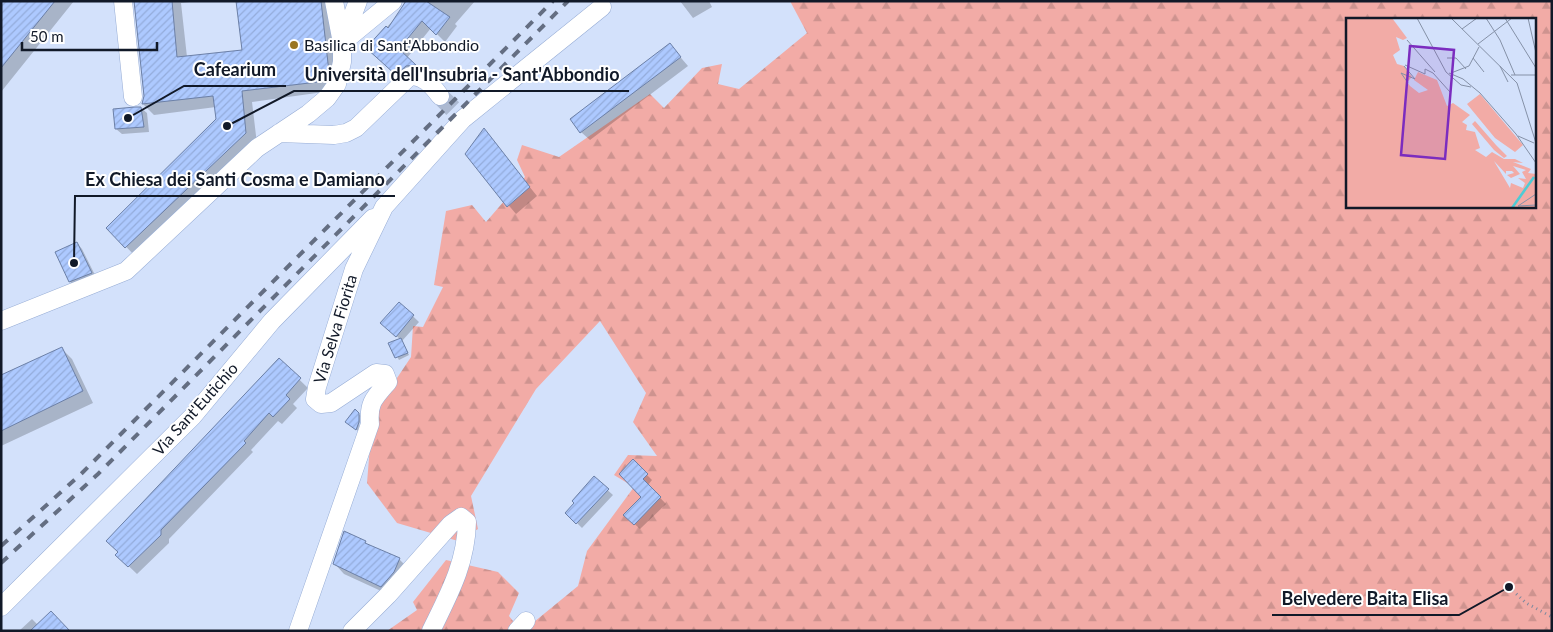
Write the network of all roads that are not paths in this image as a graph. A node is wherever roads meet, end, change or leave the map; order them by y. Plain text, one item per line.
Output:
1 (123, 1) edge
2 (334, 1) edge
3 (358, 1) edge
4 (393, 1) edge
5 (602, 7) dead end
6 (342, 43) junction
7 (433, 88) tunnel mouth
8 (133, 97) dead end
9 (279, 133) junction
10 (384, 207) junction
11 (1, 321) edge
12 (1, 608) edge
13 (298, 631) edge
14 (352, 631) edge
15 (432, 631) edge

1 - 8 street
2 - 6 street
3 - 6 street
4 - 6 street
5 - 10 street, Via Selva Fiorita
6 - 9 street
7 - 9 street
9 - 11 street
10 - 12 street, Via Sant'Eutichio
10 - 13 street, Via Selva Fiorita
14 - 15 street

